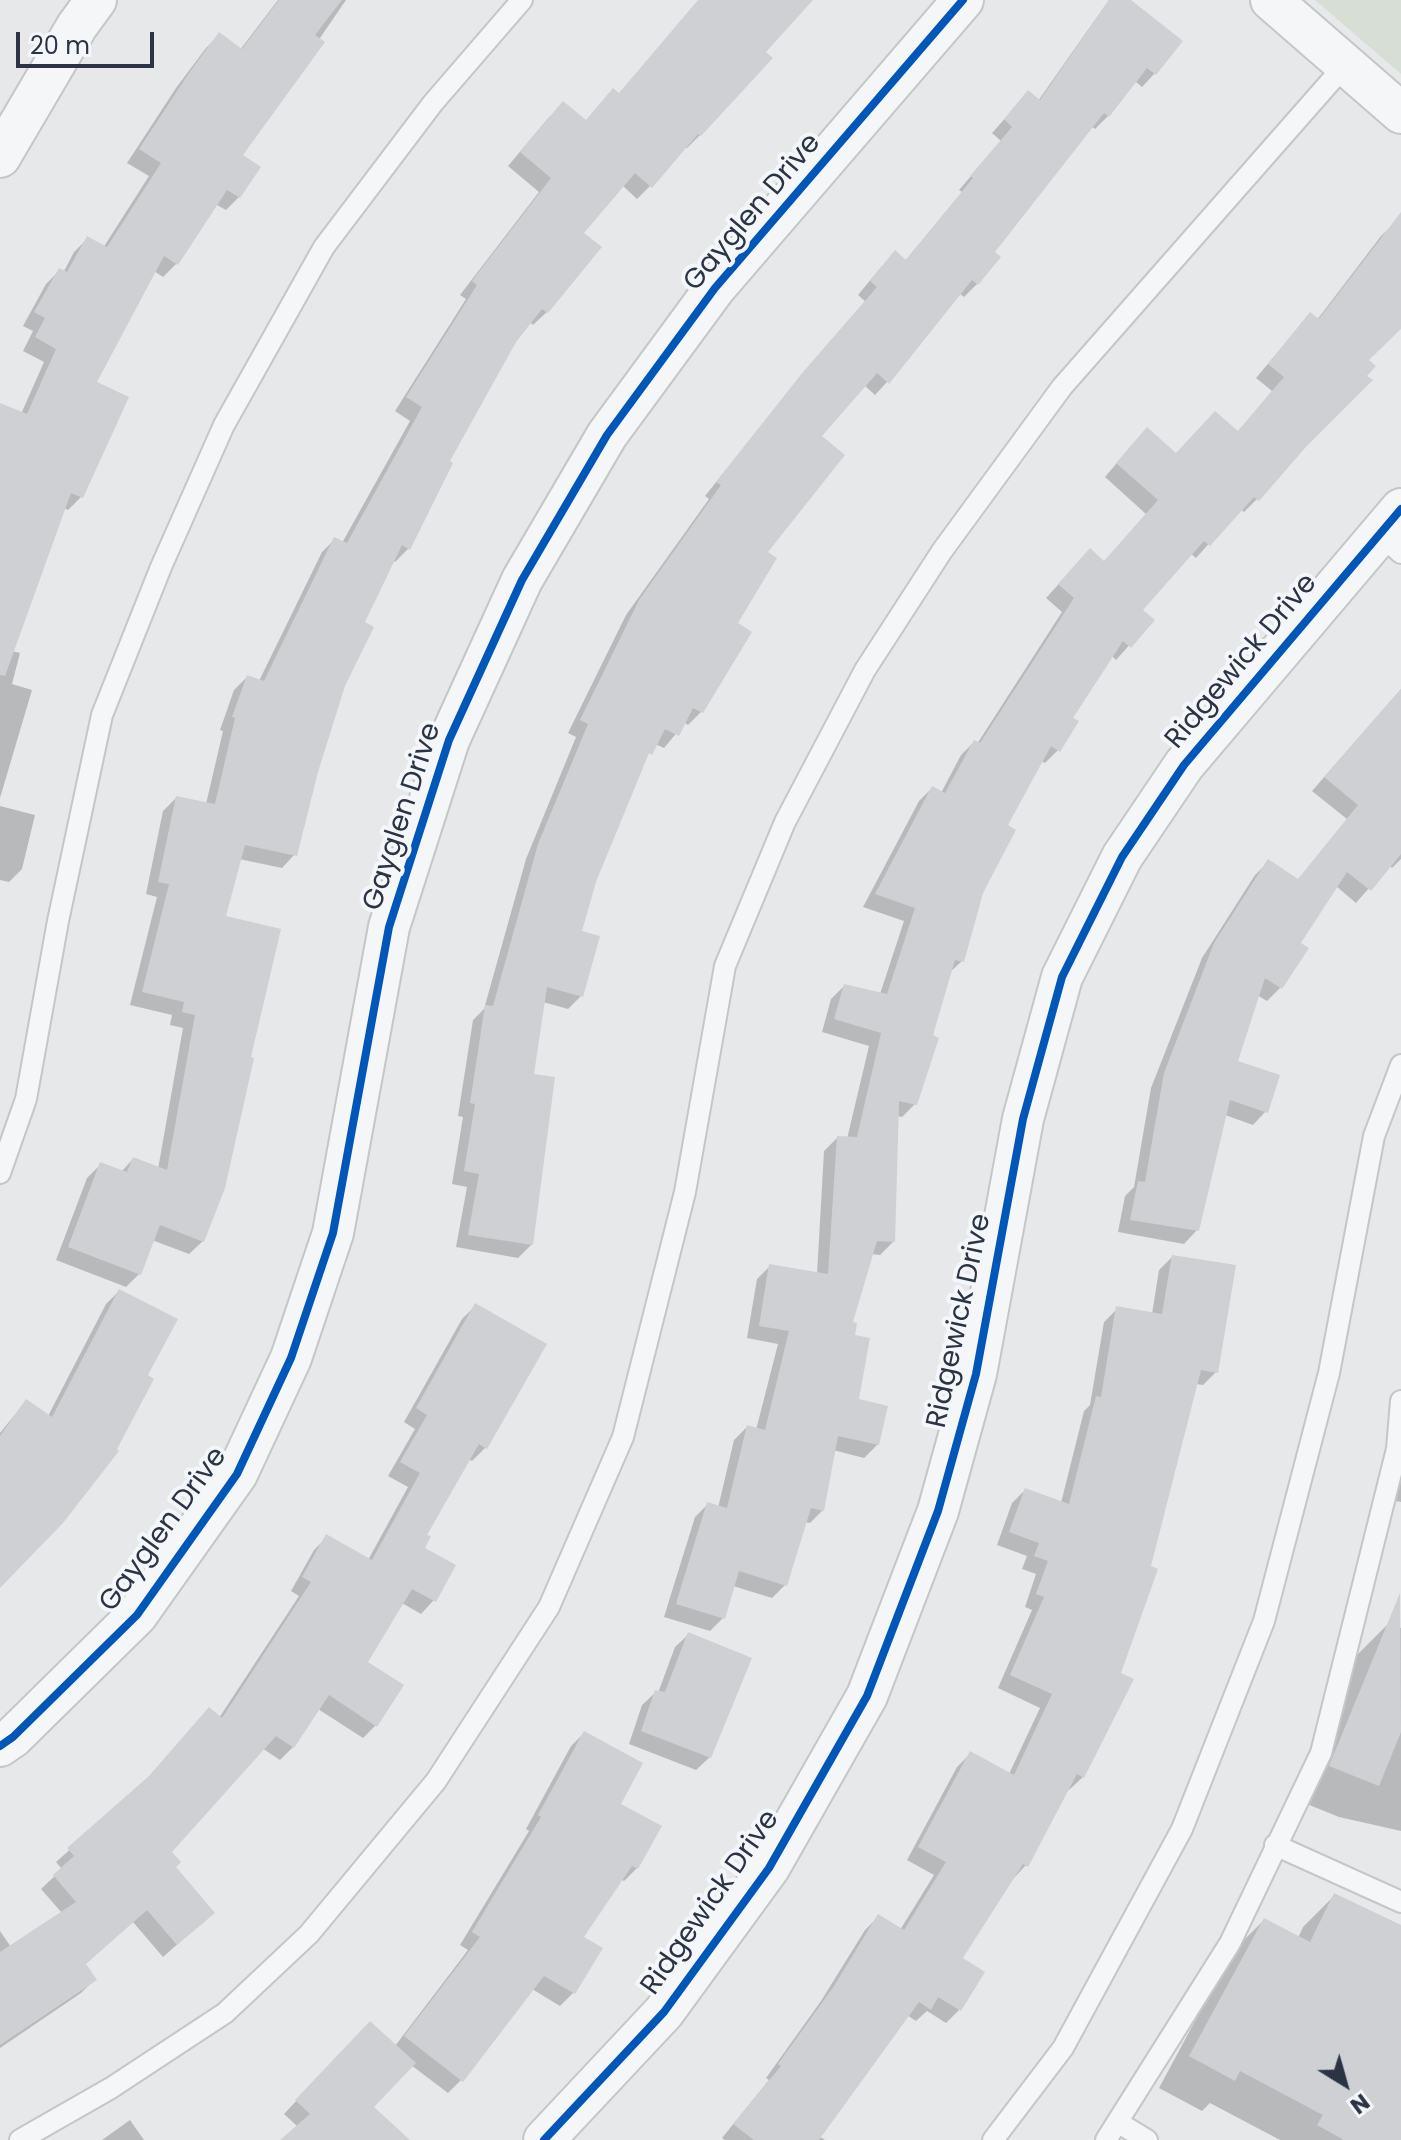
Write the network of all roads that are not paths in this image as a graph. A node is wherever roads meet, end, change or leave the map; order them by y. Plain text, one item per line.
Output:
1 (96, 0) edge
2 (522, 0) edge
3 (963, 0) edge
4 (1271, 0) edge
5 (1346, 64) junction
6 (1401, 113) edge
7 (0, 157) edge
8 (1394, 532) edge
9 (1401, 1065) edge
10 (0, 1173) edge
11 (1401, 1401) edge
12 (0, 1746) edge
13 (1275, 1845) junction
14 (1401, 1902) edge
15 (1119, 2123) junction
16 (20, 2140) edge
17 (544, 2140) edge
18 (993, 2140) edge
19 (1106, 2140) edge
20 (1147, 2140) edge

1 - 7 street
2 - 10 lane
3 - 12 street, Gayglen Drive
4 - 5 street
5 - 6 street
5 - 16 lane
8 - 17 street, Ridgewick Drive
9 - 18 lane
11 - 13 lane
13 - 14 lane
13 - 15 lane
15 - 19 lane
15 - 20 lane

